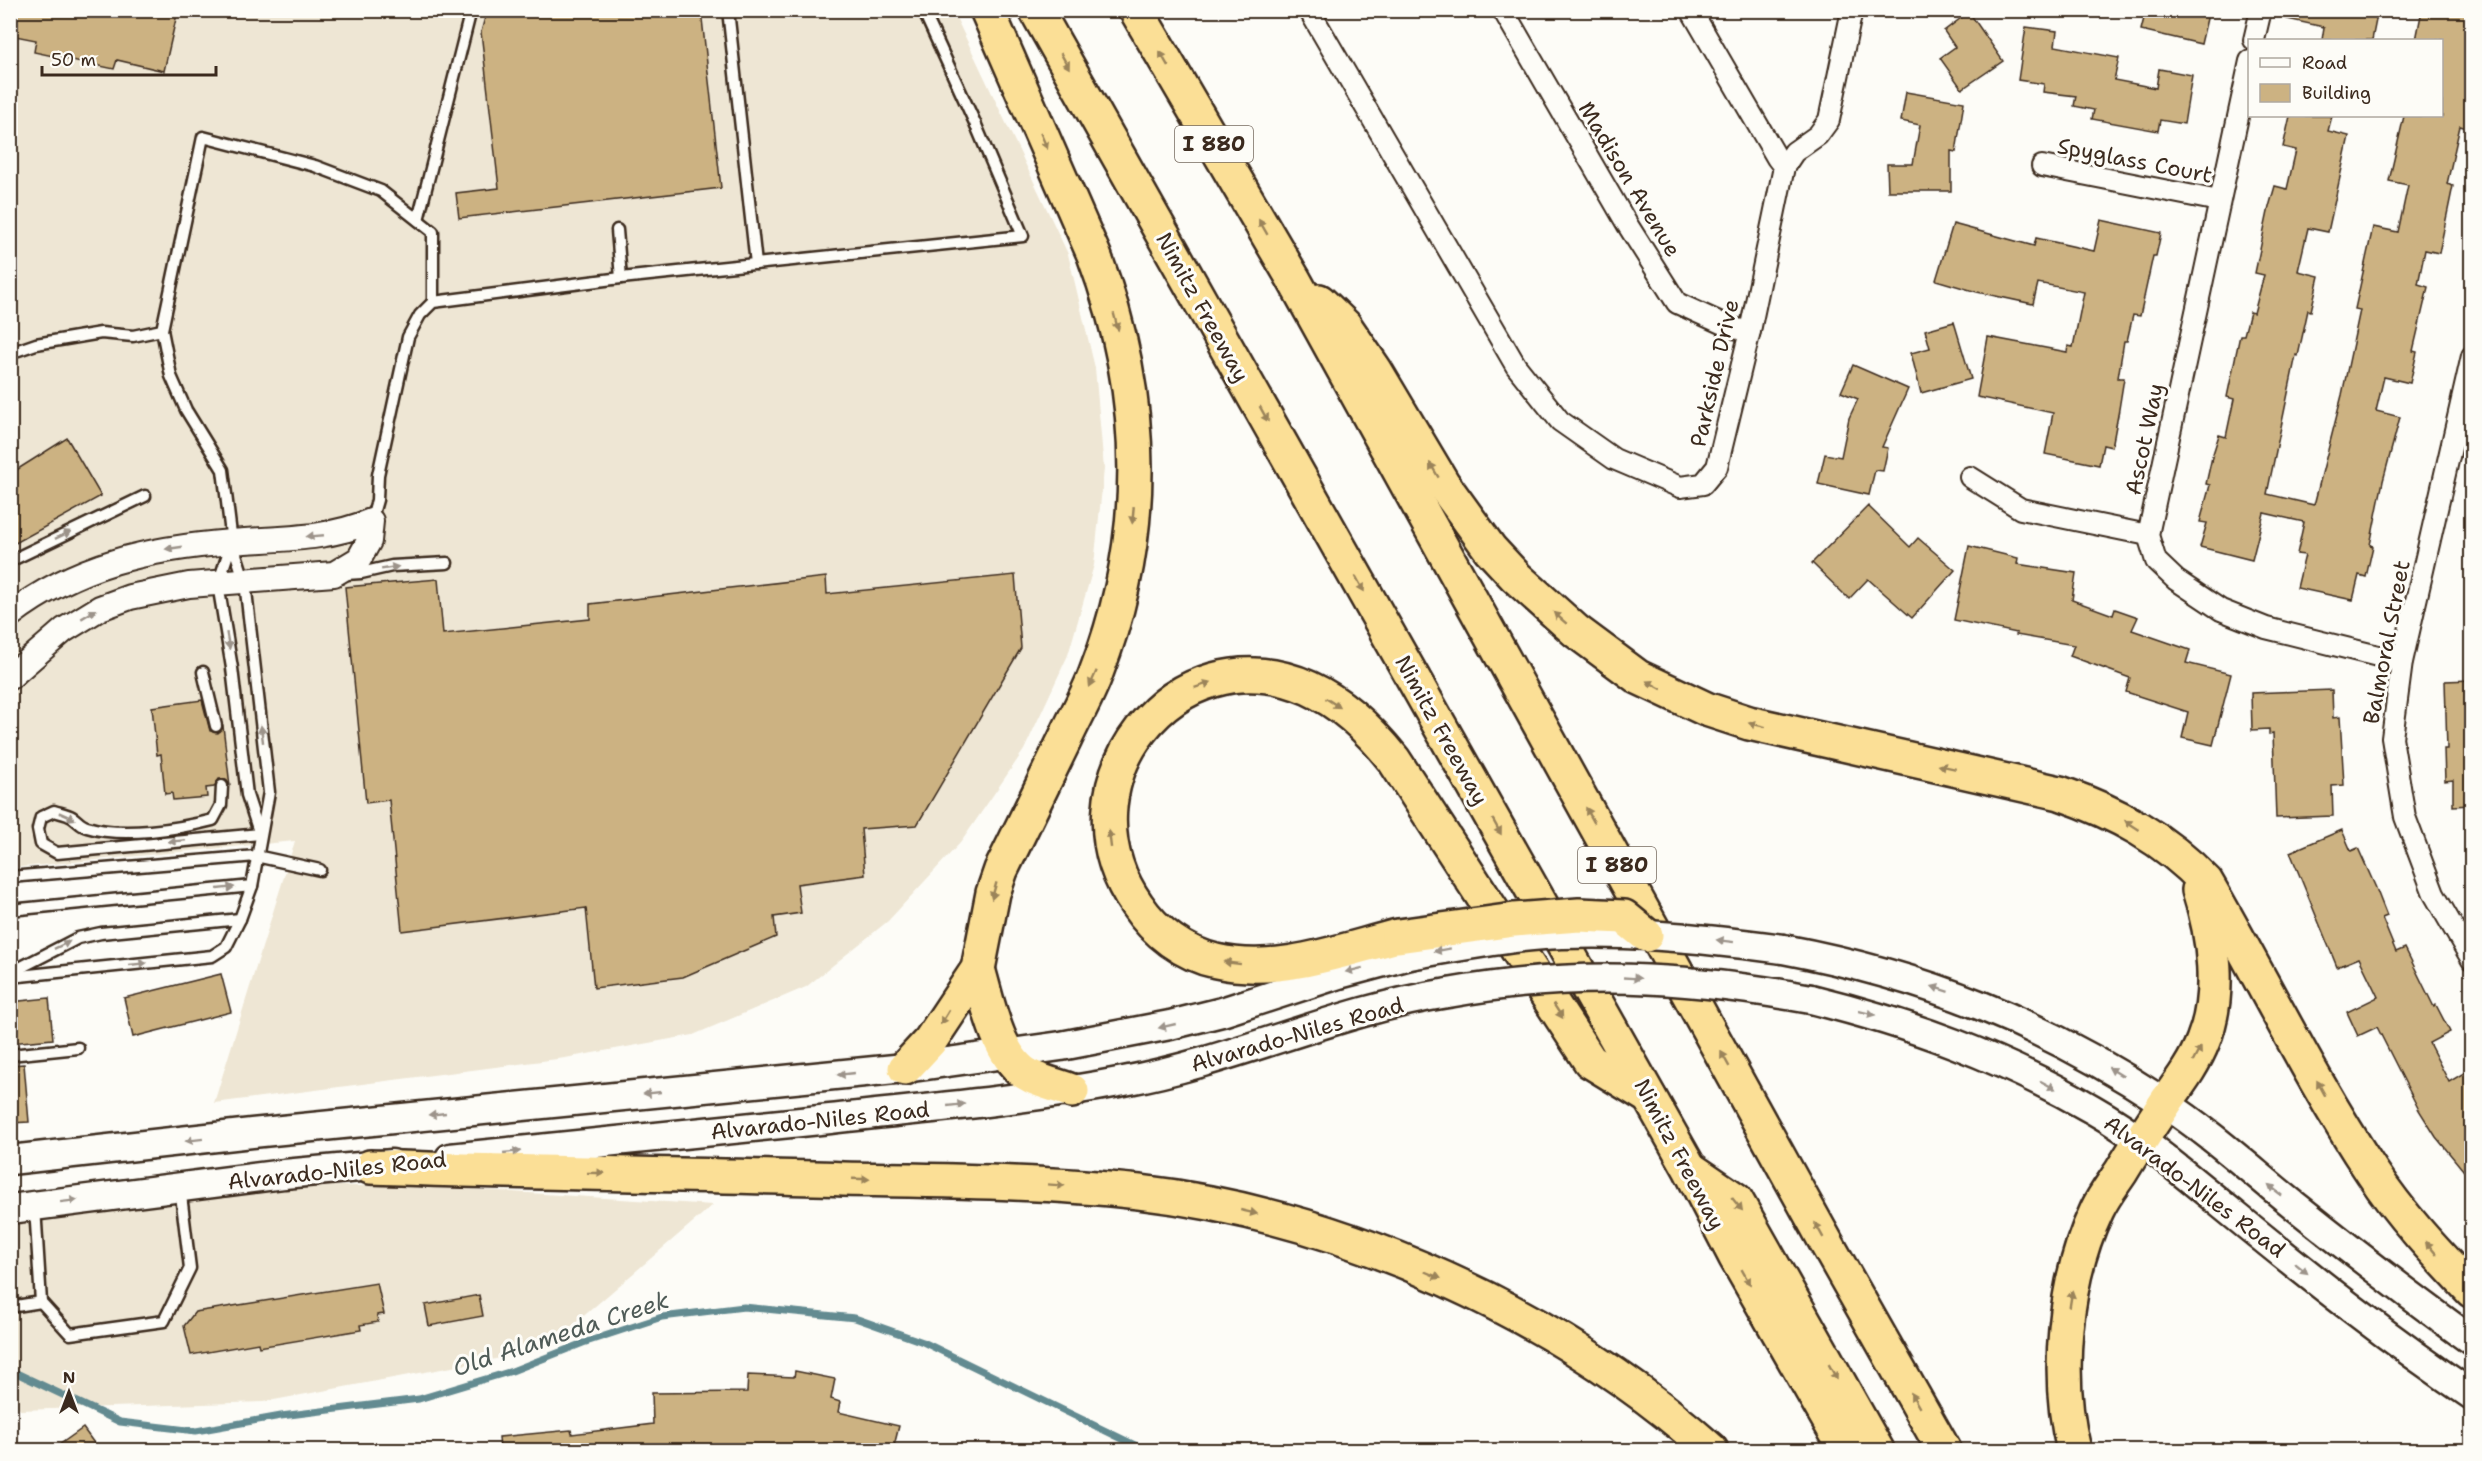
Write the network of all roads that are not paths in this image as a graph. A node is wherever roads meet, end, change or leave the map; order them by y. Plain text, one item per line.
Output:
1 (471, 10) edge
2 (728, 10) edge
3 (923, 10) edge
4 (987, 10) edge
5 (1036, 10) edge
6 (1136, 10) edge
7 (1309, 10) edge
8 (1503, 10) edge
9 (1691, 10) edge
10 (1852, 10) edge
11 (2261, 10) edge
12 (2254, 39) edge
13 (2248, 70) edge
14 (2042, 166) dead end
15 (1784, 167) junction
16 (2219, 201) junction
17 (418, 220) junction
18 (617, 230) dead end
19 (756, 264) junction
20 (621, 278) junction
21 (1293, 278) junction
22 (433, 302) junction
23 (162, 330) junction
24 (1750, 331) junction
25 (10, 353) edge
26 (2472, 356) edge
27 (1970, 477) dead end
28 (145, 496) dead end
29 (371, 521) junction
30 (2148, 535) junction
31 (232, 542) junction
32 (10, 561) edge
33 (447, 563) dead end
34 (334, 574) junction
35 (245, 582) junction
36 (218, 584) junction
37 (10, 615) edge
38 (2402, 662) junction
39 (203, 672) dead end
40 (10, 677) edge
41 (216, 726) dead end
42 (222, 786) dead end
43 (260, 834) junction
44 (256, 856) junction
45 (2181, 856) junction
46 (320, 870) dead end
47 (10, 877) edge
48 (252, 886) junction
49 (10, 910) edge
50 (240, 919) junction
51 (1646, 935) joint
52 (1404, 946) junction
53 (2472, 960) edge
54 (978, 969) junction
55 (10, 975) edge
56 (78, 1048) dead end
57 (10, 1055) edge
58 (1007, 1055) junction
59 (905, 1068) junction
60 (1072, 1091) junction
61 (1650, 1098) junction
62 (2165, 1103) junction
63 (2140, 1140) junction
64 (10, 1160) edge
65 (370, 1167) junction
66 (1690, 1169) junction
67 (180, 1187) junction
68 (23, 1207) edge
69 (2472, 1291) edge
70 (41, 1302) junction
71 (10, 1307) edge
72 (2472, 1341) edge
73 (2472, 1395) edge
74 (1711, 1450) edge
75 (1846, 1450) edge
76 (1877, 1450) edge
77 (1944, 1450) edge
78 (2074, 1450) edge

1 - 17 lane
2 - 19 lane
3 - 19 lane
4 -> 54 highway
5 -> 61 highway, Nimitz Freeway
21 -> 6 highway, I 880
7 - 24 street, Parkside Drive
8 - 24 street, Madison Avenue
9 - 15 street
10 - 15 street
11 - 12 street
13 - 16 street, Ascot Way
14 - 16 street, Spyglass Court
15 - 24 street, Parkside Drive
16 - 30 street, Ascot Way
17 - 22 lane
17 - 23 lane
18 - 20 lane
19 - 20 lane
20 - 22 lane
45 -> 21 highway
77 -> 21 highway, I 880
22 - 29 lane
23 - 25 lane
23 - 31 lane
26 - 38 street, Balmoral Street
27 - 30 street
32 -> 28 lane
29 -> 31 street
29 - 34 street
30 - 38 street
31 - 35 lane
31 - 36 lane
31 -> 37 street
34 -> 33 lane
34 - 35 street
35 - 36 street
43 -> 35 lane
40 -> 36 street
36 -> 43 lane
38 - 53 street, Balmoral Street
39 - 41 lane
43 -> 42 lane
43 - 44 lane
44 - 46 lane
44 - 47 lane
44 - 48 lane
62 -> 45 highway
69 -> 45 highway
49 -> 48 lane
48 - 50 lane
55 -> 50 lane
55 -> 50 lane
51 -> 52 highway, bridge
62 -> 51 main road, Alvarado-Niles Road, bridge
52 -> 58 main road, Alvarado-Niles Road
52 -> 61 highway
54 - 58 highway
54 -> 59 highway
56 - 57 lane
58 - 59 main road, Alvarado-Niles Road
58 - 60 highway
59 -> 64 main road, Alvarado-Niles Road
60 -> 63 main road, Alvarado-Niles Road, bridge
65 -> 60 main road, Alvarado-Niles Road
61 - 66 highway, Nimitz Freeway
62 - 63 highway
72 -> 62 main road, Alvarado-Niles Road
63 -> 73 main road, Alvarado-Niles Road
78 -> 63 highway
65 - 67 main road, Alvarado-Niles Road
65 -> 74 highway
66 -> 75 highway, Nimitz Freeway
66 -> 76 highway
68 -> 67 main road, Alvarado-Niles Road
67 - 70 lane
68 - 70 lane
70 - 71 lane

